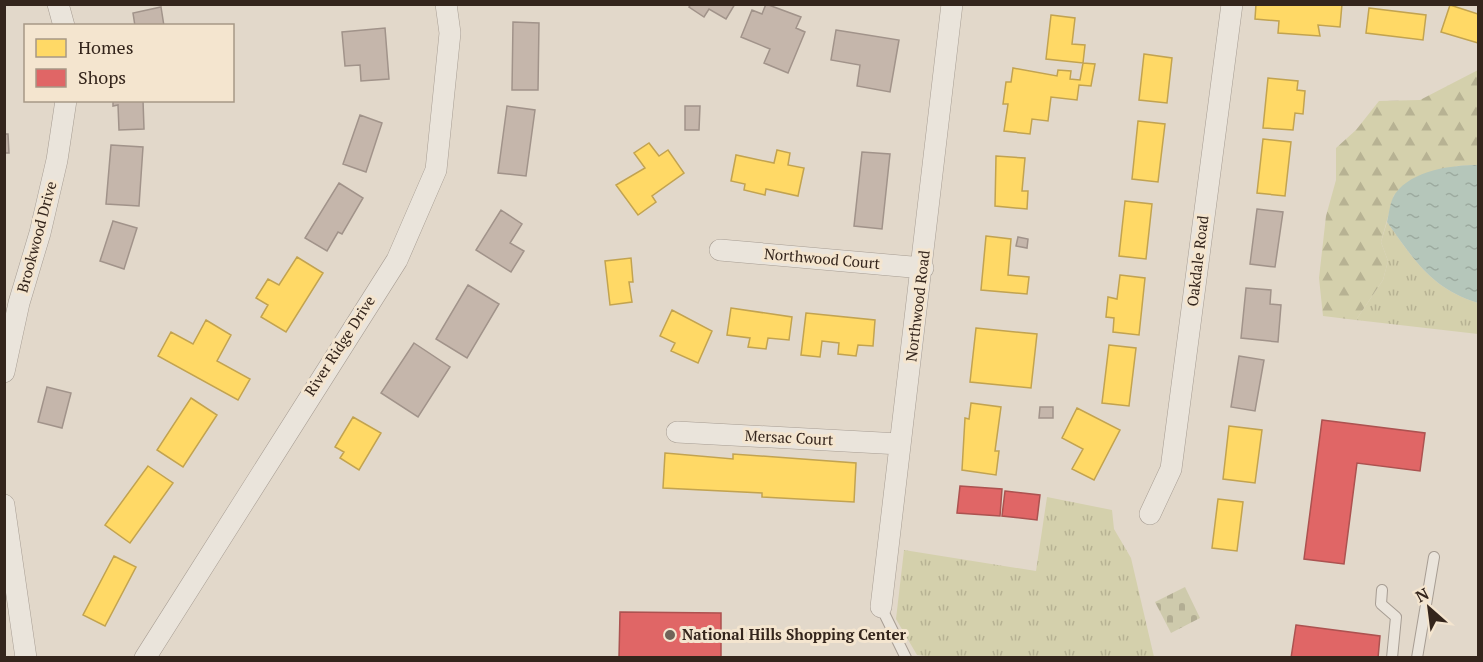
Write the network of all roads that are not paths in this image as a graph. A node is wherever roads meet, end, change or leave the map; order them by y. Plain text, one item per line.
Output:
1 (58, 4) edge
2 (446, 4) edge
3 (952, 4) edge
4 (1232, 4) edge
5 (63, 24) edge
6 (66, 102) edge
7 (720, 249) dead end
8 (923, 268) junction
9 (4, 372) edge
10 (677, 432) dead end
11 (900, 444) junction
12 (4, 505) edge
13 (1150, 514) dead end
14 (1434, 557) dead end
15 (1382, 590) dead end
16 (881, 607) joint
17 (26, 657) edge
18 (145, 657) edge
19 (906, 657) edge
20 (1392, 657) edge
21 (1417, 657) edge

1 - 5 street
2 - 18 street, River Ridge Drive
3 - 8 street, Northwood Road
4 - 13 street, Oakdale Road
6 - 9 street, Brookwood Drive
7 - 8 street, Northwood Court
8 - 11 street, Northwood Road
10 - 11 street, Mersac Court
11 - 16 street, Northwood Road
12 - 17 street
14 - 21 lane
15 - 20 lane
16 - 19 lane

